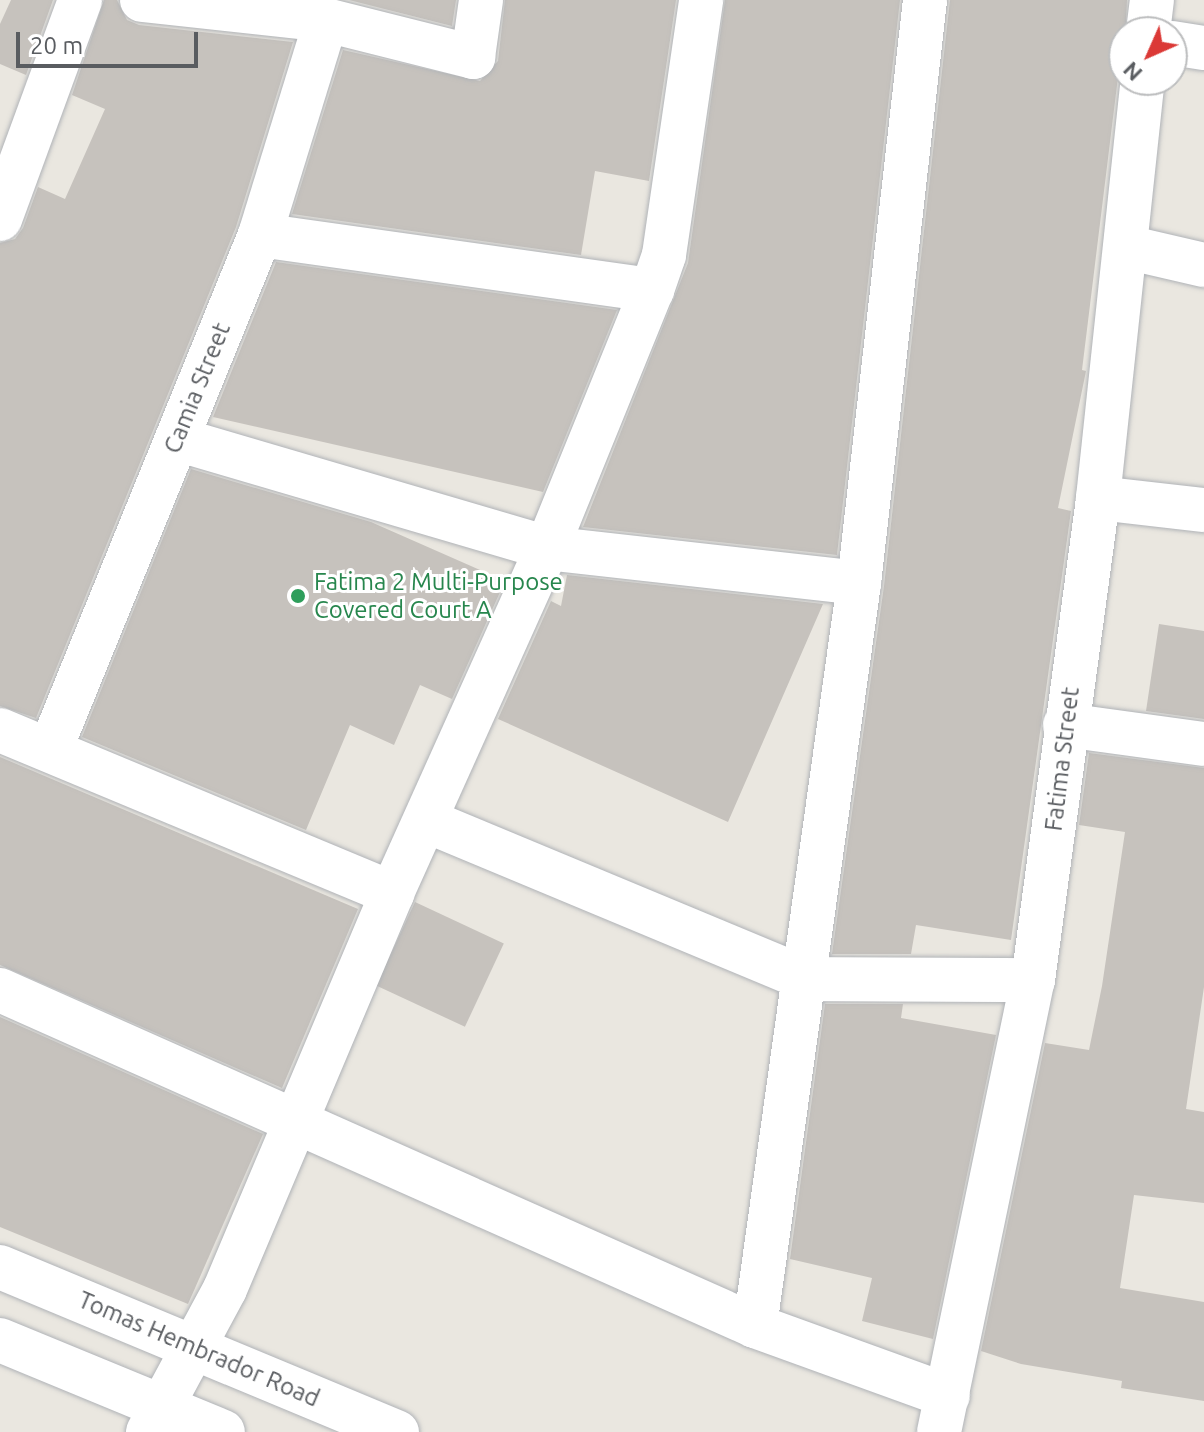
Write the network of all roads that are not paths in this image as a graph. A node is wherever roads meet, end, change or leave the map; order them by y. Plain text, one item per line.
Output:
1 (80, 0) edge
2 (142, 0) edge
3 (481, 0) edge
4 (701, 0) edge
5 (925, 0) edge
6 (326, 20) junction
7 (1141, 96) edge
8 (0, 219) edge
9 (260, 235) junction
10 (1126, 247) junction
11 (1204, 265) edge
12 (652, 290) junction
13 (177, 439) junction
14 (1098, 498) junction
15 (1204, 510) edge
16 (547, 548) junction
17 (859, 583) junction
18 (1065, 725) junction
19 (0, 730) edge
20 (1204, 744) edge
21 (50, 750) junction
22 (427, 821) junction
23 (392, 893) junction
24 (806, 979) junction
25 (1033, 980) junction
26 (0, 990) edge
27 (296, 1121) junction
28 (0, 1267) edge
29 (755, 1326) junction
30 (0, 1340) edge
31 (197, 1349) junction
32 (944, 1414) edge
33 (155, 1419) edge
34 (223, 1432) edge
35 (397, 1432) edge

1 - 8 street
2 - 6 street
3 - 6 street
4 - 12 street
5 - 17 street
6 - 9 street, Camia Street
7 - 10 street, Fatima Street
9 - 12 street
9 - 13 street, Camia Street
10 - 11 street
10 - 14 street, Fatima Street
12 - 16 street
13 - 16 street
13 - 21 street, Camia Street
14 - 15 street
14 - 18 street, Fatima Street
16 - 17 street
16 - 22 street
17 - 24 street
18 - 20 street
18 - 25 street, Fatima Street
19 - 21 street
21 - 23 street
22 - 23 street
22 - 24 street
23 - 27 street
24 - 25 street
24 - 29 street
25 - 32 street, Fatima Street
26 - 27 street
27 - 29 street
27 - 31 street
28 - 31 street, Tomas Hembrador Road
29 - 32 street
30 - 33 street
31 - 33 street
31 - 35 street, Tomas Hembrador Road
33 - 34 street

